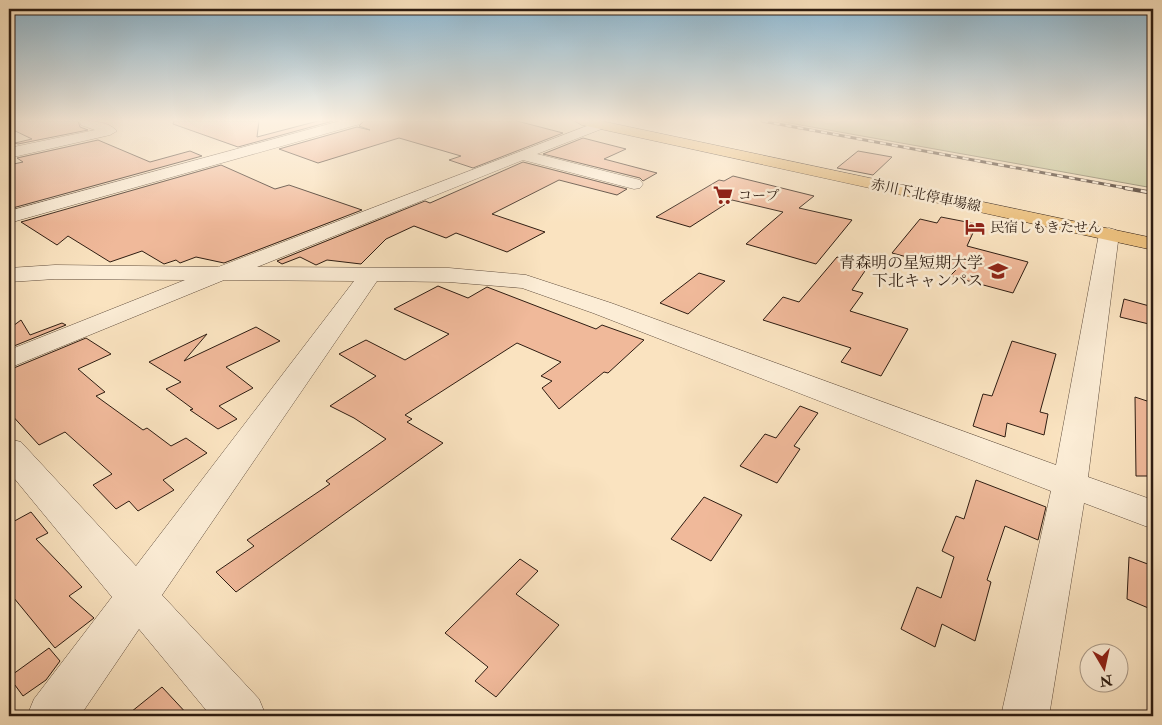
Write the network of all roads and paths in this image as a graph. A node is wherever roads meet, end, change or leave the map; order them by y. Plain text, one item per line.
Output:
1 (232, 155) edge
2 (740, 155) edge
3 (521, 156) joint
4 (145, 164) dead end
5 (166, 173) junction
6 (634, 184) dead end
7 (9, 217) edge
8 (1109, 234) junction
9 (1153, 244) edge
10 (219, 274) junction
11 (9, 275) edge
12 (370, 275) junction
13 (9, 360) edge
14 (9, 450) edge
15 (1070, 484) junction
16 (1153, 515) edge
17 (136, 596) junction
18 (50, 716) edge
19 (242, 716) edge
20 (1025, 716) edge

1 - 5 street
2 - 8 main road, 赤川下北停車場線
3 - 6 street
3 - 10 street
4 - 5 street
5 - 7 street
8 - 9 main road, 赤川下北停車場線
8 - 15 street
10 - 11 street
10 - 12 street
10 - 13 street
12 - 15 street
12 - 17 street
14 - 17 street
15 - 16 street
15 - 20 street
17 - 18 street
17 - 19 street

